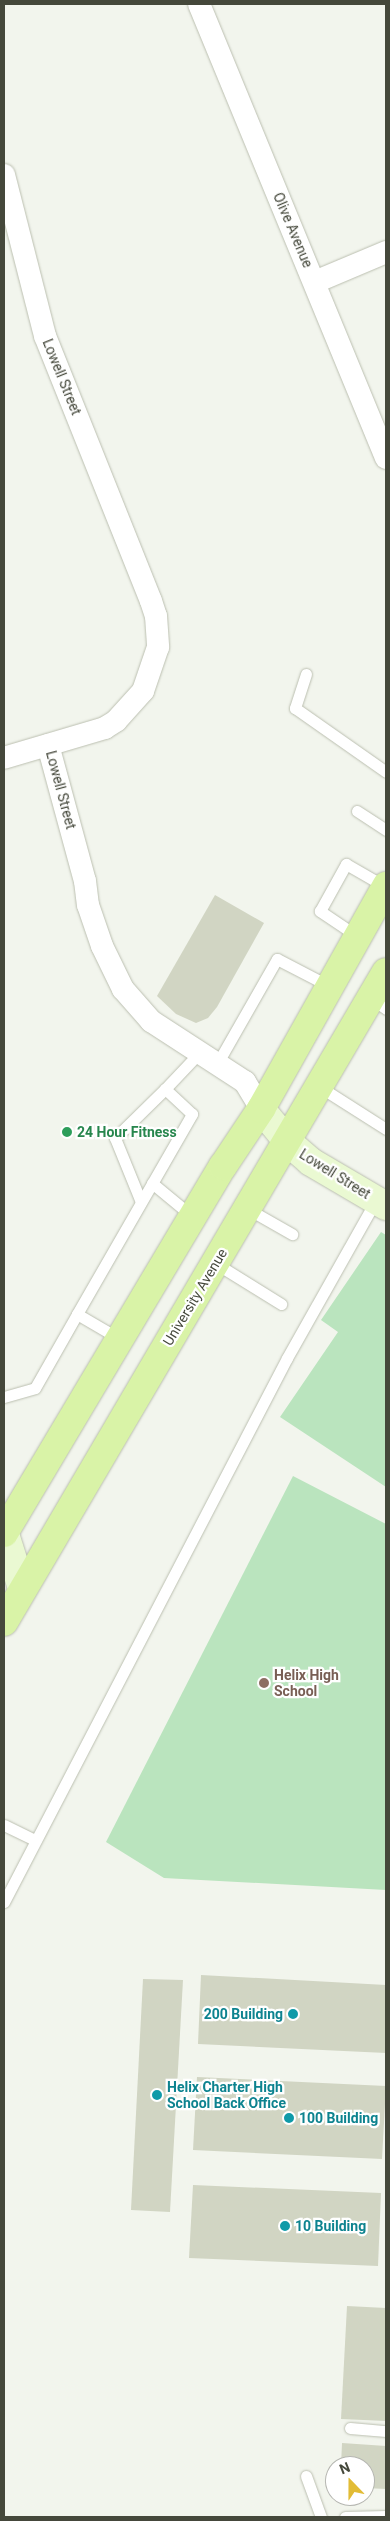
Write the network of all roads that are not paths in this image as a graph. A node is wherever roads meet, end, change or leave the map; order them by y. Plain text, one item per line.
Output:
1 (199, 4) edge
2 (4, 176) edge
3 (13, 242) edge
4 (386, 252) edge
5 (315, 282) junction
6 (386, 458) edge
7 (306, 674) dead end
8 (48, 745) junction
9 (4, 758) edge
10 (386, 772) edge
11 (357, 811) dead end
12 (386, 830) edge
13 (386, 887) edge
14 (357, 936) junction
15 (386, 972) edge
16 (329, 986) junction
17 (379, 1004) edge
18 (209, 1058) junction
19 (320, 1087) junction
20 (165, 1088) junction
21 (261, 1109) junction
22 (386, 1129) edge
23 (288, 1142) junction
24 (152, 1183) junction
25 (141, 1202) junction
26 (381, 1203) edge
27 (248, 1209) junction
28 (193, 1217) junction
29 (292, 1234) dead end
30 (215, 1263) junction
31 (281, 1304) dead end
32 (77, 1314) junction
33 (120, 1339) junction
34 (4, 1397) edge
35 (4, 1532) edge
36 (22, 1588) junction
37 (4, 1622) edge
38 (4, 1825) edge
39 (35, 1840) junction
40 (4, 1902) edge
41 (350, 2428) dead end
42 (386, 2431) edge
43 (306, 2476) dead end
44 (386, 2516) edge
45 (321, 2517) edge
46 (345, 2517) edge

1 - 5 street, Olive Avenue
2 - 3 street, Lowell Street
3 - 8 street, Lowell Street
4 - 5 street
5 - 6 street, Olive Avenue
7 - 10 lane
8 - 9 street
8 - 18 street, Lowell Street
11 - 12 lane
13 - 14 main road
13 - 14 lane
14 - 16 main road
15 - 17 main road, University Avenue
16 - 18 lane
16 - 21 main road
17 - 19 main road, University Avenue
18 - 20 lane
18 - 21 street, Lowell Street
19 - 22 lane
19 - 23 main road, University Avenue
20 - 24 lane
20 - 25 lane
21 - 23 street, Lowell Street
21 - 28 main road
23 - 26 street, Lowell Street
23 - 27 main road, University Avenue
24 - 25 lane
24 - 28 lane
25 - 32 lane
26 - 39 lane
27 - 29 lane
27 - 30 main road, University Avenue
28 - 33 main road
30 - 31 lane
30 - 36 main road, University Avenue
32 - 33 lane
32 - 34 lane
33 - 35 main road
35 - 36 street
36 - 37 main road, University Avenue
38 - 39 lane
39 - 40 lane
41 - 42 lane
43 - 45 lane
44 - 46 lane

